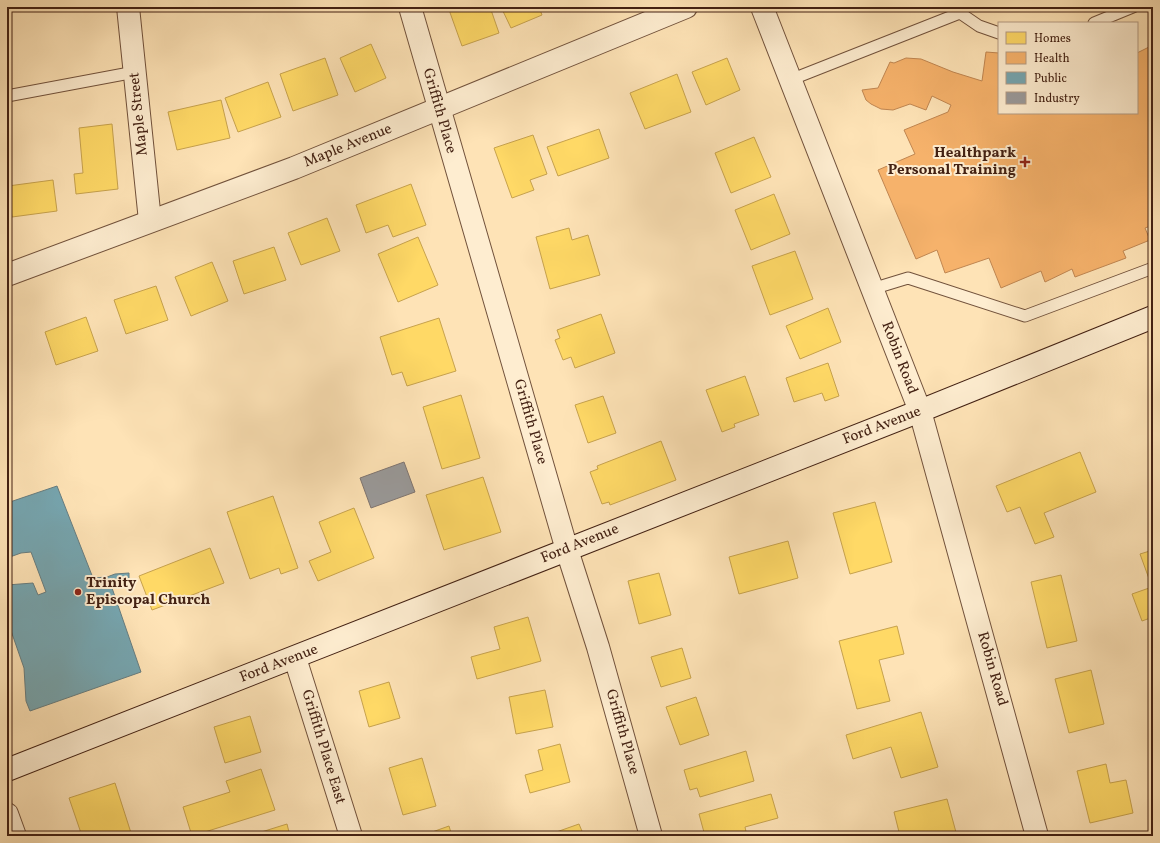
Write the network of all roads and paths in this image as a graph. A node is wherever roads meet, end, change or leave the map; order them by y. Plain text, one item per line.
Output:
1 (128, 7) edge
2 (410, 7) edge
3 (686, 7) edge
4 (762, 7) edge
5 (1133, 7) edge
6 (1096, 22) edge
7 (998, 33) edge
8 (135, 72) junction
9 (790, 80) junction
10 (7, 96) edge
11 (439, 110) junction
12 (150, 221) junction
13 (1153, 268) edge
14 (7, 275) edge
15 (872, 289) junction
16 (1152, 321) edge
17 (920, 411) junction
18 (567, 550) junction
19 (295, 658) junction
20 (7, 770) edge
21 (7, 814) edge
22 (15, 836) edge
23 (351, 836) edge
24 (651, 836) edge
25 (1037, 836) edge

1 - 8 street, Maple Street
2 - 11 street, Griffith Place
3 - 11 street, Maple Avenue
4 - 9 street, Robin Road
5 - 6 lane
7 - 9 lane
8 - 10 lane
8 - 12 street, Maple Street
9 - 15 street, Robin Road
11 - 12 street, Maple Avenue
11 - 18 street, Griffith Place
12 - 14 street, Maple Avenue
13 - 15 lane
15 - 17 street, Robin Road
16 - 17 street, Ford Avenue
17 - 18 street, Ford Avenue
17 - 25 street, Robin Road
18 - 19 street, Ford Avenue
18 - 24 street, Griffith Place
19 - 20 street, Ford Avenue
19 - 23 street, Griffith Place East
21 - 22 street

